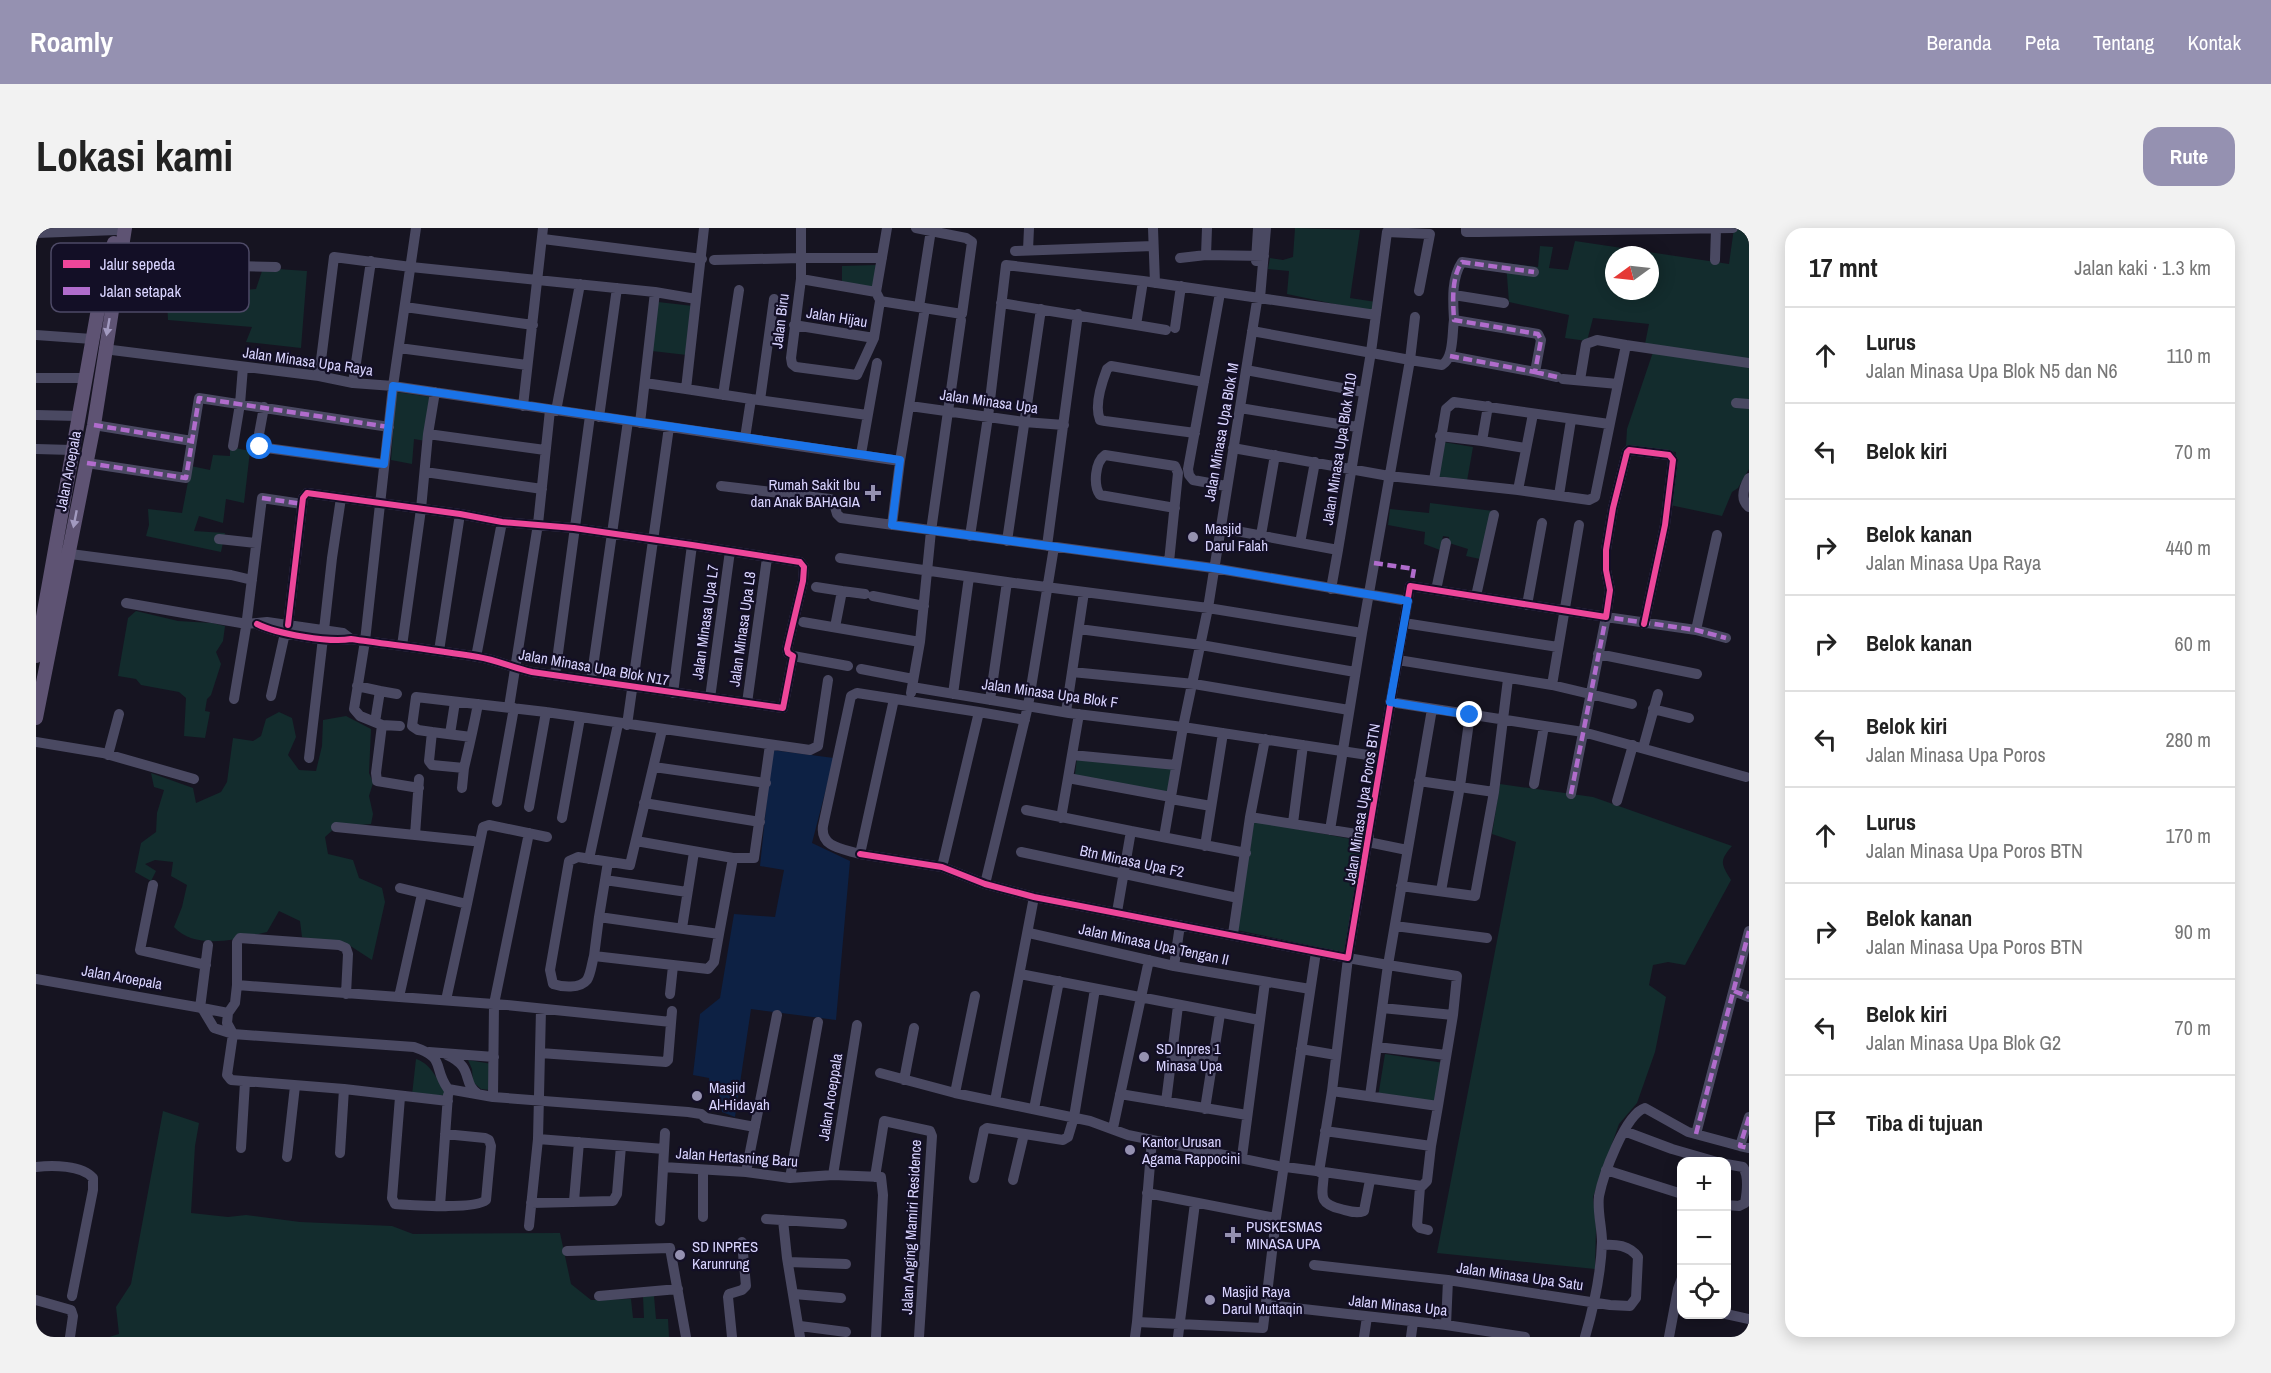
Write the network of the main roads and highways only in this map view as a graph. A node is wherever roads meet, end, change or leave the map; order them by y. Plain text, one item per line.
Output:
1 (100, 312) edge
2 (108, 312) edge
3 (36, 656) edge
4 (36, 718) edge

1 - 3 main road, Jalan Aroepala
2 -> 4 main road, Jalan Aroepala

